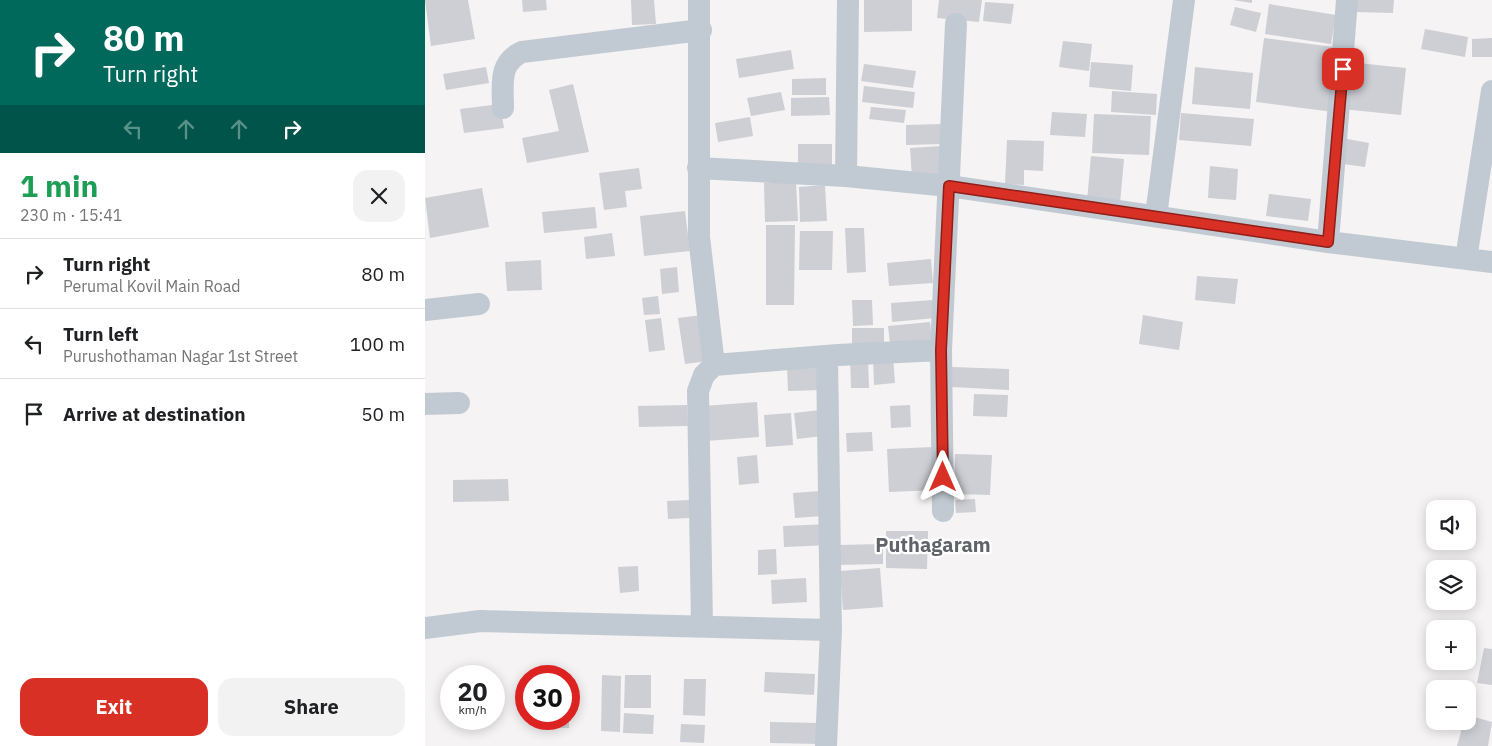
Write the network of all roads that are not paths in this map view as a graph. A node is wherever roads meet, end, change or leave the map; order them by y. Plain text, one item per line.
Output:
1 (699, 0) edge
2 (848, 0) edge
3 (1181, 0) edge
4 (1347, 0) edge
5 (956, 24) dead end
6 (701, 30) junction
7 (1492, 91) edge
8 (503, 108) dead end
9 (698, 168) junction
10 (846, 176) junction
11 (949, 186) junction
12 (1156, 216) junction
13 (1328, 242) junction
14 (1466, 258) junction
15 (1492, 262) edge
16 (479, 304) dead end
17 (425, 310) edge
18 (941, 350) junction
19 (827, 356) junction
20 (714, 365) junction
21 (459, 403) dead end
22 (425, 404) edge
23 (943, 511) dead end
24 (702, 625) junction
25 (425, 628) edge
26 (831, 630) junction
27 (826, 746) edge

1 - 6 street
2 - 10 street
3 - 12 street
4 - 13 street
5 - 11 street
6 - 8 street
6 - 9 street
7 - 14 street
9 - 10 street
9 - 20 street
10 - 11 street
11 - 12 street
11 - 18 street
12 - 13 street
13 - 14 street
14 - 15 street
16 - 17 street
18 - 19 street
18 - 23 street
19 - 20 street
19 - 26 street
20 - 24 street
21 - 22 street
24 - 25 street
24 - 26 street
26 - 27 street

